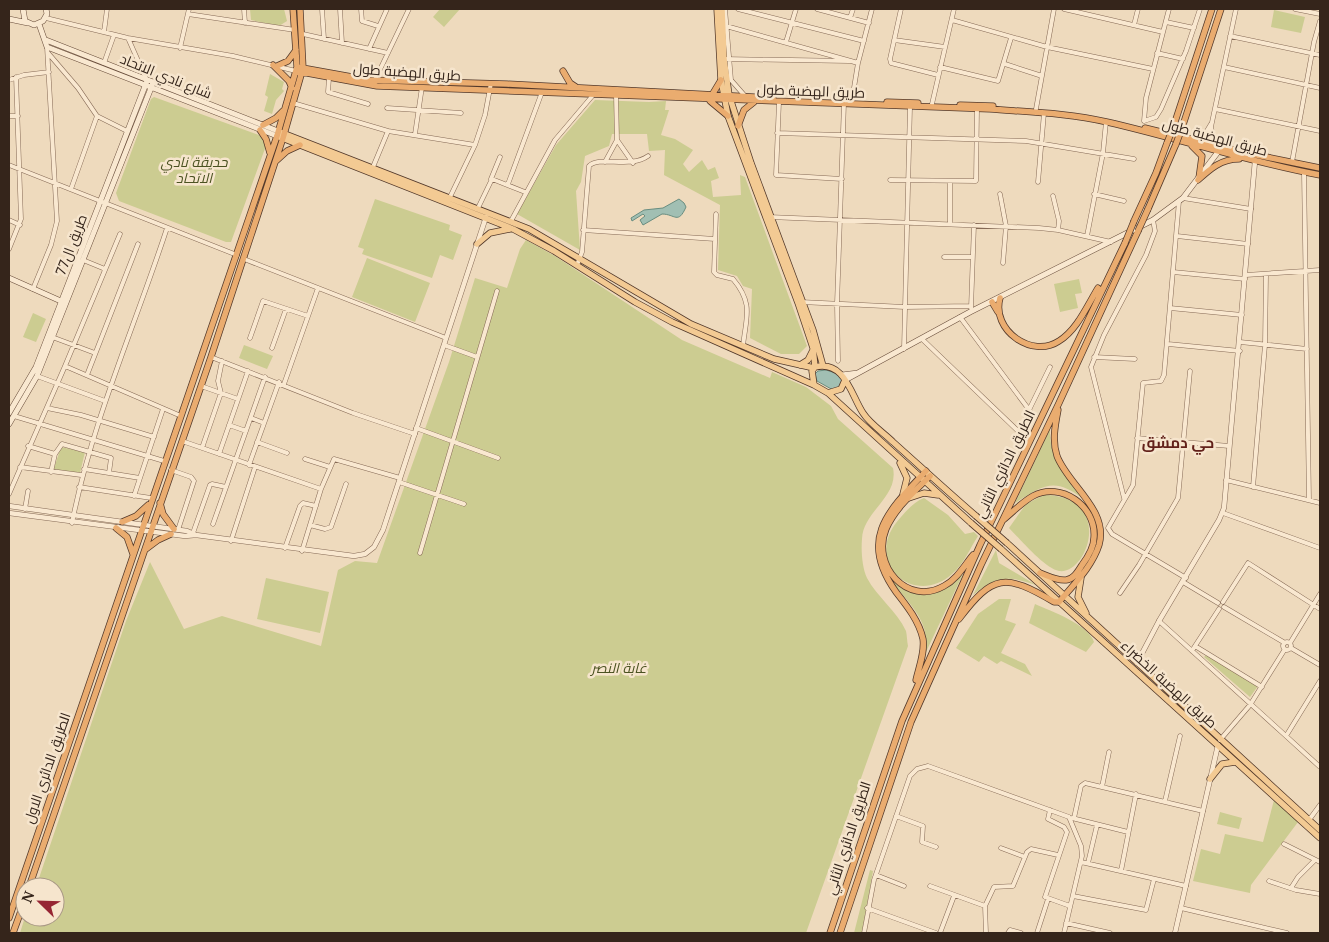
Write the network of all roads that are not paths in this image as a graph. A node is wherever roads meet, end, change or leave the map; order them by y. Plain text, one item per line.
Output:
1 (23, 9) edge
2 (46, 9) edge
3 (108, 9) edge
4 (244, 9) edge
5 (293, 9) edge
6 (300, 9) edge
7 (322, 9) edge
8 (340, 9) edge
9 (361, 9) edge
10 (388, 9) edge
11 (408, 9) edge
12 (717, 9) edge
13 (723, 9) edge
14 (738, 9) edge
15 (796, 9) edge
16 (817, 9) edge
17 (853, 9) edge
18 (872, 9) edge
19 (901, 9) edge
20 (954, 9) edge
21 (1054, 9) edge
22 (1064, 9) edge
23 (1138, 9) edge
24 (1169, 9) edge
25 (1199, 9) edge
26 (1212, 9) edge
27 (1221, 9) edge
28 (1236, 9) edge
29 (1296, 9) edge
30 (188, 11) edge
31 (833, 11) edge
32 (1320, 14) edge
33 (9, 18) edge
34 (46, 18) junction
35 (850, 18) junction
36 (952, 20) junction
37 (20, 21) junction
38 (792, 22) junction
39 (1166, 22) junction
40 (1320, 22) edge
41 (9, 23) edge
42 (245, 23) junction
43 (869, 23) junction
44 (40, 24) junction
45 (32, 25) junction
46 (1134, 25) junction
47 (378, 26) junction
48 (726, 26) junction
49 (1194, 28) junction
50 (295, 30) junction
51 (104, 32) junction
52 (1163, 32) junction
53 (1318, 33) edge
54 (303, 34) junction
55 (114, 35) junction
56 (1230, 36) junction
57 (128, 38) junction
58 (1011, 38) junction
59 (324, 39) junction
60 (46, 40) junction
61 (894, 40) junction
62 (864, 41) junction
63 (786, 42) junction
64 (342, 43) junction
65 (945, 47) junction
66 (1047, 47) junction
67 (180, 48) junction
68 (297, 48) junction
69 (369, 48) junction
70 (48, 50) junction
71 (388, 53) junction
72 (827, 53) junction
73 (1158, 53) junction
74 (1312, 53) junction
75 (1320, 55) edge
76 (1183, 58) junction
77 (726, 59) junction
78 (850, 60) junction
79 (825, 62) junction
80 (858, 63) junction
81 (104, 64) junction
82 (1005, 64) junction
83 (275, 65) junction
84 (940, 67) junction
85 (1224, 67) junction
86 (298, 69) junction
87 (1153, 69) junction
88 (563, 71) dead end
89 (49, 72) junction
90 (938, 75) junction
91 (1042, 76) junction
92 (16, 77) junction
93 (329, 78) junction
94 (9, 80) edge
95 (376, 80) junction
96 (721, 80) junction
97 (149, 84) junction
98 (1307, 85) junction
99 (422, 86) junction
100 (491, 87) junction
101 (292, 88) junction
102 (1320, 88) edge
103 (578, 89) junction
104 (542, 92) junction
105 (616, 92) junction
106 (594, 94) junction
107 (745, 96) junction
108 (710, 97) junction
109 (727, 98) junction
110 (852, 100) junction
111 (754, 101) junction
112 (293, 102) junction
113 (779, 102) junction
114 (844, 103) junction
115 (368, 104) dead end
116 (932, 104) junction
117 (285, 107) junction
118 (910, 107) junction
119 (387, 108) dead end
120 (977, 109) junction
121 (1036, 109) junction
122 (1215, 109) junction
123 (419, 110) junction
124 (461, 113) dead end
125 (1044, 113) junction
126 (9, 116) edge
127 (18, 116) junction
128 (97, 116) junction
129 (728, 116) junction
130 (1213, 119) junction
131 (1106, 122) junction
132 (738, 126) junction
133 (1144, 126) junction
134 (1299, 127) junction
135 (262, 128) junction
136 (388, 130) junction
137 (127, 131) junction
138 (1320, 131) edge
139 (777, 133) junction
140 (415, 134) junction
141 (280, 135) junction
142 (843, 136) junction
143 (910, 138) junction
144 (618, 140) junction
145 (976, 140) junction
146 (1189, 140) junction
147 (1042, 143) junction
148 (300, 144) junction
149 (475, 145) junction
150 (1223, 146) junction
151 (1218, 152) junction
152 (1103, 153) junction
153 (270, 154) junction
154 (648, 156) dead end
155 (500, 157) dead end
156 (1134, 159) dead end
157 (1244, 159) junction
158 (605, 162) junction
159 (632, 162) junction
160 (1255, 162) junction
161 (1292, 162) junction
162 (274, 164) junction
163 (748, 164) junction
164 (9, 165) edge
165 (373, 166) junction
166 (1320, 168) edge
167 (19, 169) junction
168 (1304, 172) junction
169 (1320, 175) edge
170 (491, 179) junction
171 (842, 179) junction
172 (890, 180) dead end
173 (909, 180) junction
174 (1198, 180) junction
175 (950, 181) junction
176 (54, 182) junction
177 (1038, 182) dead end
178 (508, 184) junction
179 (71, 189) junction
180 (525, 192) junction
181 (1000, 194) dead end
182 (1094, 194) junction
183 (1053, 196) dead end
184 (450, 197) junction
185 (1181, 200) junction
186 (102, 201) junction
187 (1124, 201) dead end
188 (478, 208) junction
189 (1251, 209) junction
190 (716, 214) dead end
191 (487, 215) junction
192 (768, 217) junction
193 (9, 220) edge
194 (840, 220) junction
195 (1153, 220) junction
196 (511, 221) junction
197 (907, 222) junction
198 (950, 223) junction
199 (20, 225) junction
200 (974, 225) junction
201 (1006, 226) junction
202 (167, 228) junction
203 (513, 229) junction
204 (583, 230) junction
205 (1058, 230) junction
206 (120, 234) dead end
207 (1087, 236) junction
208 (1177, 236) junction
209 (715, 239) junction
210 (1111, 242) junction
211 (138, 244) dead end
212 (477, 244) junction
213 (1248, 244) junction
214 (9, 249) edge
215 (237, 255) junction
216 (944, 257) dead end
217 (581, 258) junction
218 (972, 258) junction
219 (244, 259) junction
220 (83, 260) junction
221 (1004, 263) dead end
222 (577, 264) junction
223 (106, 269) junction
224 (1320, 270) edge
225 (1305, 271) junction
226 (1173, 272) junction
227 (1110, 273) junction
228 (1266, 275) junction
229 (1246, 277) junction
230 (9, 278) edge
231 (318, 288) junction
232 (33, 289) junction
233 (496, 291) dead end
234 (640, 295) junction
235 (1000, 298) junction
236 (63, 302) junction
237 (635, 302) junction
238 (800, 302) junction
239 (992, 302) junction
240 (837, 304) junction
241 (905, 307) junction
242 (1170, 308) junction
243 (286, 309) junction
244 (971, 309) junction
245 (999, 314) junction
246 (1242, 315) junction
247 (308, 316) junction
248 (960, 317) junction
249 (689, 327) junction
250 (52, 337) junction
251 (250, 338) dead end
252 (446, 338) junction
253 (922, 339) junction
254 (1240, 342) junction
255 (1168, 344) junction
256 (444, 345) junction
257 (1266, 345) junction
258 (75, 346) junction
259 (743, 346) junction
260 (272, 348) dead end
261 (813, 348) junction
262 (904, 349) junction
263 (1307, 349) junction
264 (752, 350) junction
265 (1240, 351) junction
266 (95, 353) junction
267 (211, 357) junction
268 (476, 357) junction
269 (749, 357) junction
270 (1094, 358) junction
271 (1135, 359) dead end
272 (222, 361) junction
273 (838, 361) dead end
274 (800, 365) junction
275 (65, 366) junction
276 (823, 366) junction
277 (1050, 366) dead end
278 (815, 367) junction
279 (248, 371) junction
280 (1190, 371) dead end
281 (87, 375) junction
282 (37, 376) junction
283 (265, 377) junction
284 (844, 378) junction
285 (282, 383) junction
286 (58, 384) junction
287 (110, 385) junction
288 (814, 385) junction
289 (201, 386) junction
290 (220, 393) junction
291 (828, 393) junction
292 (238, 399) junction
293 (105, 400) junction
294 (1059, 403) junction
295 (46, 408) junction
296 (163, 409) junction
297 (1029, 410) junction
298 (12, 415) edge
299 (181, 416) junction
300 (251, 418) junction
301 (99, 421) junction
302 (264, 423) junction
303 (9, 424) edge
304 (38, 424) junction
305 (229, 425) junction
306 (875, 425) junction
307 (416, 428) junction
308 (246, 431) junction
309 (869, 432) junction
310 (414, 434) junction
311 (154, 437) junction
312 (1138, 438) junction
313 (94, 439) junction
314 (452, 440) junction
315 (182, 441) junction
316 (1183, 441) junction
317 (257, 442) junction
318 (28, 446) junction
319 (1229, 446) junction
320 (202, 448) junction
321 (89, 452) junction
322 (288, 453) dead end
323 (55, 454) junction
324 (219, 454) junction
325 (148, 456) junction
326 (896, 457) junction
327 (498, 458) dead end
328 (305, 459) dead end
329 (236, 460) junction
330 (164, 461) junction
331 (249, 465) junction
332 (20, 467) junction
333 (255, 467) junction
334 (330, 467) junction
335 (84, 468) junction
336 (172, 470) junction
337 (51, 472) junction
338 (109, 473) junction
339 (928, 474) junction
340 (81, 475) junction
341 (140, 478) junction
342 (922, 479) junction
343 (399, 480) junction
344 (1226, 480) junction
345 (346, 484) dead end
346 (79, 487) junction
347 (226, 487) junction
348 (1253, 487) junction
349 (321, 489) junction
350 (28, 491) dead end
351 (9, 494) edge
352 (437, 495) junction
353 (134, 496) junction
354 (940, 496) junction
355 (905, 497) junction
356 (1124, 499) junction
357 (1309, 500) junction
358 (150, 501) junction
359 (160, 502) junction
360 (1320, 503) edge
361 (464, 504) dead end
362 (9, 506) edge
363 (316, 506) junction
364 (26, 509) junction
365 (9, 513) edge
366 (1222, 513) junction
367 (73, 517) junction
368 (1002, 521) junction
369 (72, 522) junction
370 (122, 522) junction
371 (213, 524) dead end
372 (310, 525) junction
373 (116, 528) junction
374 (142, 528) junction
375 (151, 529) junction
376 (175, 531) junction
377 (195, 534) junction
378 (231, 541) junction
379 (980, 545) junction
380 (285, 548) junction
381 (1320, 548) edge
382 (302, 551) junction
383 (144, 553) junction
384 (420, 553) dead end
385 (1146, 554) junction
386 (133, 555) junction
387 (1040, 573) junction
388 (1083, 574) junction
389 (1184, 580) junction
390 (1120, 593) dead end
391 (1320, 594) edge
392 (1064, 596) junction
393 (1059, 602) junction
394 (1314, 604) junction
395 (1221, 605) junction
396 (1320, 608) edge
397 (1159, 621) junction
398 (952, 629) junction
399 (1100, 630) junction
400 (1287, 643) junction
401 (1195, 646) junction
402 (1291, 648) junction
403 (1285, 649) junction
404 (1192, 651) junction
405 (1137, 663) junction
406 (1320, 665) edge
407 (1320, 681) edge
408 (1262, 687) junction
409 (913, 695) junction
410 (1250, 705) junction
411 (1180, 736) dead end
412 (1286, 736) junction
413 (1219, 743) junction
414 (1109, 752) dead end
415 (1237, 763) junction
416 (1320, 765) edge
417 (1210, 779) junction
418 (1102, 787) junction
419 (1136, 794) junction
420 (1164, 801) junction
421 (1320, 805) edge
422 (1050, 810) junction
423 (1202, 811) junction
424 (896, 816) junction
425 (1072, 818) junction
426 (1309, 820) junction
427 (1097, 824) junction
428 (1320, 830) edge
429 (1128, 832) junction
430 (1320, 838) edge
431 (1284, 844) dead end
432 (936, 847) dead end
433 (1001, 848) dead end
434 (1058, 854) junction
435 (1025, 857) junction
436 (1315, 860) junction
437 (1081, 862) junction
438 (1320, 862) edge
439 (1088, 863) junction
440 (1121, 871) junction
441 (876, 875) junction
442 (32, 877) edge
443 (1154, 879) junction
444 (1269, 881) dead end
445 (904, 886) dead end
446 (930, 886) dead end
447 (1186, 886) junction
448 (1291, 888) junction
449 (1320, 894) edge
450 (954, 896) junction
451 (1073, 896) junction
452 (1048, 899) junction
453 (985, 906) junction
454 (1070, 906) junction
455 (867, 908) junction
456 (1181, 908) junction
457 (9, 918) edge
458 (1066, 923) junction
459 (830, 933) edge
460 (840, 933) edge
461 (864, 933) edge
462 (936, 933) edge
463 (940, 933) edge
464 (986, 933) edge
465 (1008, 933) edge
466 (1021, 933) edge
467 (1037, 933) edge
468 (1064, 933) edge
469 (1110, 933) edge
470 (1175, 933) edge
471 (1287, 933) edge

1 - 45 main road
2 - 34 main road
3 - 51 street
4 - 42 street
5 - 50 highway
6 - 54 highway
7 - 59 street
8 - 64 street
9 - 47 street
10 - 47 street
11 - 71 street
12 - 96 main road
13 - 48 street
13 - 77 main road
14 - 38 street
15 - 38 street
16 - 31 street
17 - 35 street
18 - 43 street
19 - 61 street
20 - 36 street
21 - 66 street
22 - 46 street
23 - 46 street
24 - 39 street
25 - 49 street
26 - 227 highway, الطريق الدائري الثاني, bridge
27 - 294 highway, الطريق الدائري الثاني, bridge
28 - 56 street
29 - 32 street
30 - 42 street
30 - 67 street
31 - 35 street
33 - 37 main road
34 - 44 main road
34 - 51 street
35 - 43 street
36 - 58 street
36 - 65 street
37 - 41 main road
37 - 45 main road
38 - 62 street
38 - 63 street
39 - 49 street
39 - 52 street
40 - 53 street
42 - 50 street
43 - 62 street
44 - 45 main road
44 - 60 main road
46 - 52 street
47 - 69 street
48 - 63 street
48 - 77 street
49 - 76 street
50 - 68 highway
51 - 55 street
52 - 73 street
53 - 74 street
54 - 59 street
54 - 86 highway
55 - 57 street
55 - 81 street
56 - 74 street
56 - 85 street
57 - 67 street
57 - 97 street
58 - 66 street
58 - 82 street
59 - 64 street
60 - 70 main road
60 - 81 main road, شارع نادي الاتحاد
61 - 65 street
61 - 90 street
62 - 80 street
63 - 72 street
64 - 69 street
65 - 84 street
66 - 87 street
66 - 91 street
67 - 83 street
68 - 83 highway
68 - 86 highway
69 - 71 street
70 - 89 street
70 - 97 main road, شارع نادي الاتحاد
70 - 128 street
71 - 95 street
72 - 78 street
72 - 79 street
73 - 76 street
73 - 87 street
74 - 75 street
74 - 98 street
76 - 133 street
77 - 79 street
77 - 107 street
77 - 109 main road
78 - 79 street
78 - 80 street
80 - 110 street
81 - 97 main road, شارع نادي الاتحاد
82 - 84 street
82 - 91 street
83 - 86 street
83 - 101 highway
84 - 90 street
85 - 98 street
85 - 122 street
86 - 93 highway, طريق الهضبة طول
86 - 95 highway, طريق الهضبة طول
86 - 101 highway
86 - 112 highway
87 - 133 street
88 - 103 highway
89 - 92 street
89 - 176 street
90 - 116 street
91 - 121 street
92 - 94 street
92 - 127 street
93 - 99 highway, طريق الهضبة طول
93 - 115 street
95 - 100 highway, طريق الهضبة طول
96 - 108 highway
96 - 109 main road
97 - 135 main road, شارع نادي الاتحاد
97 - 137 main road, طريق ال77
97 - 186 main road
98 - 102 street
98 - 134 street
99 - 100 highway, طريق الهضبة طول
99 - 123 street
100 - 103 highway, طريق الهضبة طول
100 - 104 highway, طريق الهضبة طول
100 - 149 street
101 - 117 highway
103 - 105 highway, طريق الهضبة طول
104 - 106 highway, طريق الهضبة طول
104 - 178 street
105 - 106 highway, طريق الهضبة طول
105 - 108 highway, طريق الهضبة طول
105 - 144 street
106 - 180 street
107 - 109 highway, طريق الهضبة طول
107 - 110 highway, طريق الهضبة طول
108 - 109 highway, طريق الهضبة طول
108 - 129 highway
109 - 111 highway, طريق الهضبة طول
109 - 129 main road
109 - 132 main road
110 - 116 highway, طريق الهضبة طول
111 - 113 highway, طريق الهضبة طول
111 - 132 highway
112 - 136 street
112 - 141 highway
113 - 114 highway, طريق الهضبة طول
113 - 139 street
114 - 118 highway, طريق الهضبة طول
114 - 142 street
116 - 121 highway, طريق الهضبة طول
117 - 135 highway
117 - 141 highway
118 - 120 highway, طريق الهضبة طول
118 - 143 street
119 - 123 street
120 - 125 highway, طريق الهضبة طول
120 - 145 street
121 - 133 highway, طريق الهضبة طول
122 - 130 street
122 - 134 street
123 - 124 street
123 - 140 street
125 - 131 highway, طريق الهضبة طول
125 - 147 street
126 - 127 street
127 - 167 street
128 - 137 street
128 - 179 street
129 - 163 main road
130 - 146 street
130 - 150 street
131 - 133 highway, طريق الهضبة طول
131 - 152 street
132 - 163 main road
133 - 146 highway, طريق الهضبة طول
134 - 138 street
134 - 161 street
135 - 141 main road, شارع نادي الاتحاد
135 - 153 highway
136 - 140 street
136 - 165 street
137 - 186 main road, طريق ال77
139 - 142 street
139 - 171 street
140 - 149 street
141 - 148 main road
141 - 153 highway, الطريق الدائري الاول
141 - 162 highway, الطريق الدائري الاول
141 - 165 main road
142 - 143 street
142 - 171 street
143 - 145 street
143 - 173 street
144 - 158 street
144 - 159 street
145 - 147 street
145 - 175 street
146 - 150 highway, طريق الهضبة طول
146 - 151 highway, طريق الهضبة طول
146 - 174 highway
147 - 152 street
147 - 177 street
148 - 162 highway
148 - 191 main road
149 - 184 street
150 - 151 main road
150 - 161 highway, طريق الهضبة طول
151 - 157 highway, طريق الهضبة طول
151 - 174 main road
152 - 156 street
152 - 182 street
153 - 215 highway, الطريق الدائري الاول
154 - 159 street
155 - 170 street
157 - 160 highway, طريق الهضبة طول
157 - 174 highway
158 - 159 street
158 - 204 street
160 - 168 highway, طريق الهضبة طول
160 - 189 street
161 - 166 highway, طريق الهضبة طول
162 - 219 highway, الطريق الدائري الاول
163 - 192 main road
164 - 167 street
165 - 184 main road
167 - 176 street
167 - 199 street
168 - 169 highway, طريق الهضبة طول
168 - 225 street
170 - 178 street
170 - 188 street
171 - 194 street
172 - 173 street
173 - 175 street
173 - 197 street
174 - 185 main road
175 - 198 street
176 - 179 street
176 - 232 street
178 - 180 street
179 - 186 street
180 - 196 street
181 - 201 street
182 - 187 street
182 - 207 street
183 - 205 street
184 - 188 main road
185 - 189 street
185 - 195 main road
185 - 208 street
186 - 202 street
186 - 220 main road
186 - 236 main road, طريق ال77
188 - 191 main road
189 - 213 street
190 - 209 street
191 - 196 main road
191 - 203 main road
191 - 212 street
192 - 194 street
192 - 238 main road
193 - 199 street
194 - 197 street
194 - 240 street
195 - 210 main road
195 - 270 street
196 - 217 main road
197 - 198 street
197 - 241 street
198 - 200 street
199 - 214 street
200 - 201 street
200 - 218 street
201 - 205 street
201 - 221 street
202 - 215 street
202 - 287 street
203 - 212 main road
203 - 222 main road
204 - 209 street
204 - 217 street
205 - 207 street
206 - 223 street
207 - 210 street
208 - 213 street
208 - 226 street
209 - 259 street
210 - 235 main road
211 - 266 street
212 - 252 street
213 - 229 street
215 - 299 highway, الطريق الدائري الاول
216 - 218 street
217 - 222 street
217 - 234 main road
218 - 244 street
219 - 231 street
219 - 267 highway, الطريق الدائري الاول
220 - 223 street
220 - 236 main road
222 - 237 main road
223 - 258 street
224 - 225 street
225 - 228 street
225 - 263 street
226 - 229 street
226 - 242 street
227 - 245 highway
227 - 379 highway, الطريق الدائري الثاني
228 - 229 street
228 - 257 street
229 - 246 street
230 - 232 main road
231 - 247 street
231 - 252 street
232 - 236 main road
233 - 268 street
234 - 237 main road
234 - 249 main road
235 - 239 main road
235 - 245 highway
236 - 250 main road
236 - 298 main road, طريق ال77
237 - 249 main road
238 - 240 street
238 - 261 main road
238 - 276 main road
239 - 244 main road
239 - 245 highway
240 - 241 street
240 - 273 street
241 - 244 street
241 - 262 street
242 - 246 street
242 - 255 street
243 - 247 street
243 - 251 street
243 - 260 street
244 - 248 main road
246 - 254 street
247 - 285 street
248 - 253 main road
248 - 297 street
249 - 259 main road
249 - 269 main road
250 - 258 street
250 - 282 main road
252 - 256 street
253 - 262 main road
253 - 297 street
254 - 257 street
254 - 265 street
255 - 265 street
255 - 312 street
256 - 268 street
256 - 307 street
257 - 263 street
257 - 348 street
258 - 266 street
258 - 275 street
259 - 264 main road
261 - 274 main road
261 - 278 main road
262 - 284 main road
263 - 357 street
264 - 269 main road
264 - 274 main road
265 - 319 street
266 - 281 street
267 - 272 street
267 - 289 highway, الطريق الدائري الاول
268 - 314 street
269 - 288 main road
270 - 271 street
270 - 356 street
272 - 279 street
272 - 290 street
274 - 278 main road
275 - 281 street
275 - 286 street
276 - 278 main road
276 - 284 main road
277 - 297 street
278 - 288 main road
279 - 283 street
279 - 292 street
280 - 316 street
281 - 287 street
282 - 286 street
282 - 298 main road
283 - 285 street
283 - 300 street
284 - 291 main road
284 - 306 main road, طريق الهضبة الخضراء
285 - 302 street
285 - 310 street
286 - 293 street
286 - 295 street
287 - 293 street
287 - 296 street
288 - 291 main road
289 - 290 street
289 - 315 highway, الطريق الدائري الاول
290 - 292 street
290 - 320 street
291 - 309 main road, طريق الهضبة الخضراء
292 - 305 street
293 - 301 street
294 - 368 highway, الطريق الدائري الثاني
294 - 388 highway
295 - 301 street
295 - 304 street
296 - 299 street
296 - 311 street
298 - 303 main road
298 - 304 street
299 - 330 highway, الطريق الدائري الاول
300 - 302 street
300 - 308 street
301 - 311 street
301 - 313 street
302 - 317 street
304 - 313 street
304 - 318 street
305 - 308 street
305 - 324 street
306 - 309 main road
306 - 339 main road, طريق الهضبة الخضراء
307 - 310 street
307 - 314 street
308 - 329 street
309 - 326 main road, طريق الهضبة الخضراء
310 - 343 street
311 - 325 street
312 - 316 street
312 - 356 street
313 - 321 street
313 - 325 street
314 - 327 street
314 - 352 street
315 - 320 street
315 - 336 highway, الطريق الدائري الاول
316 - 319 street
316 - 385 street
317 - 322 street
317 - 331 street
318 - 323 street
318 - 332 street
319 - 344 street
320 - 324 street
321 - 323 street
321 - 335 street
321 - 338 street
323 - 337 street
324 - 329 street
325 - 330 street
325 - 341 street
326 - 342 main road, طريق الهضبة الخضراء
326 - 355 main road
328 - 334 street
329 - 331 street
329 - 347 street
330 - 358 highway, الطريق الدائري الاول
331 - 333 street
332 - 337 street
332 - 351 street
333 - 349 street
333 - 378 street
334 - 343 street
334 - 349 street
335 - 338 street
335 - 340 street
336 - 359 highway, الطريق الدائري الاول
336 - 376 street
337 - 340 street
338 - 341 street
339 - 342 highway
339 - 387 main road, طريق الهضبة الخضراء, bridge
340 - 346 street
341 - 353 street
342 - 354 main road, طريق الهضبة الخضراء
342 - 355 highway
343 - 352 street
343 - 382 street
344 - 348 street
344 - 366 street
345 - 372 street
346 - 353 street
346 - 367 street
347 - 371 street
347 - 377 street
348 - 357 street
349 - 363 street
350 - 364 street
352 - 361 street
352 - 384 street
353 - 358 street
354 - 355 main road
354 - 393 main road, طريق الهضبة الخضراء, bridge
355 - 379 highway
355 - 409 highway
356 - 385 street
357 - 360 street
358 - 370 highway
358 - 374 highway, الطريق الدائري الاول
359 - 375 highway, الطريق الدائري الاول
359 - 376 highway
362 - 364 street
363 - 372 street
363 - 380 street
364 - 367 street
365 - 369 street
366 - 381 street
366 - 389 street
367 - 369 street
367 - 370 street
368 - 387 highway
368 - 398 highway, الطريق الدائري الثاني
369 - 373 street
370 - 374 street
372 - 382 street
373 - 374 street
373 - 386 highway
374 - 375 street
374 - 386 highway, الطريق الدائري الاول
375 - 376 street
375 - 383 highway, الطريق الدائري الاول
376 - 377 street
376 - 377 street
376 - 383 highway
377 - 378 street
378 - 380 street
379 - 409 highway, الطريق الدائري الثاني
380 - 382 street
383 - 442 highway, الطريق الدائري الاول
385 - 389 street
385 - 390 street
386 - 457 highway, الطريق الدائري الاول
387 - 392 main road, طريق الهضبة الخضراء
388 - 392 highway
388 - 399 main road
389 - 395 street
389 - 397 street
391 - 394 street
392 - 393 highway
392 - 399 main road, طريق الهضبة الخضراء
393 - 398 highway
393 - 413 main road, طريق الهضبة الخضراء
394 - 395 street
394 - 396 street
394 - 400 street
395 - 400 street
395 - 401 street
397 - 404 street
397 - 405 street
398 - 460 highway, الطريق الدائري الثاني
399 - 405 main road, طريق الهضبة الخضراء
400 - 402 street
400 - 403 street
401 - 404 street
401 - 408 street
402 - 403 street
402 - 406 street
403 - 408 street
404 - 410 street
405 - 413 main road, طريق الهضبة الخضراء
407 - 412 street
408 - 410 street
409 - 459 highway, الطريق الدائري الثاني
410 - 412 street
410 - 413 street
411 - 420 street
412 - 416 street
413 - 415 main road, طريق الهضبة الخضراء
413 - 417 street
413 - 426 main road, طريق الهضبة الخضراء
414 - 418 street
415 - 417 main road
415 - 430 main road, طريق الهضبة الخضراء
417 - 423 street
418 - 419 street
418 - 425 street
419 - 420 street
419 - 429 street
420 - 423 street
421 - 426 street
422 - 424 street
422 - 425 street
422 - 434 street
423 - 447 street
424 - 432 street
424 - 441 street
425 - 427 street
425 - 437 street
426 - 428 main road, طريق الهضبة الخضراء
427 - 429 street
427 - 439 street
429 - 440 street
431 - 436 street
433 - 435 street
434 - 435 street
434 - 452 street
435 - 453 street
436 - 438 street
436 - 448 street
437 - 439 street
437 - 451 street
439 - 440 street
440 - 443 street
441 - 445 street
441 - 455 street
443 - 447 street
443 - 451 street
444 - 448 street
446 - 450 street
447 - 456 street
448 - 449 street
450 - 453 street
450 - 463 street
451 - 454 street
452 - 454 street
452 - 467 street
453 - 464 street
454 - 458 street
455 - 461 street
455 - 462 street
456 - 470 street
456 - 471 street
458 - 468 street
458 - 469 street
465 - 466 street

